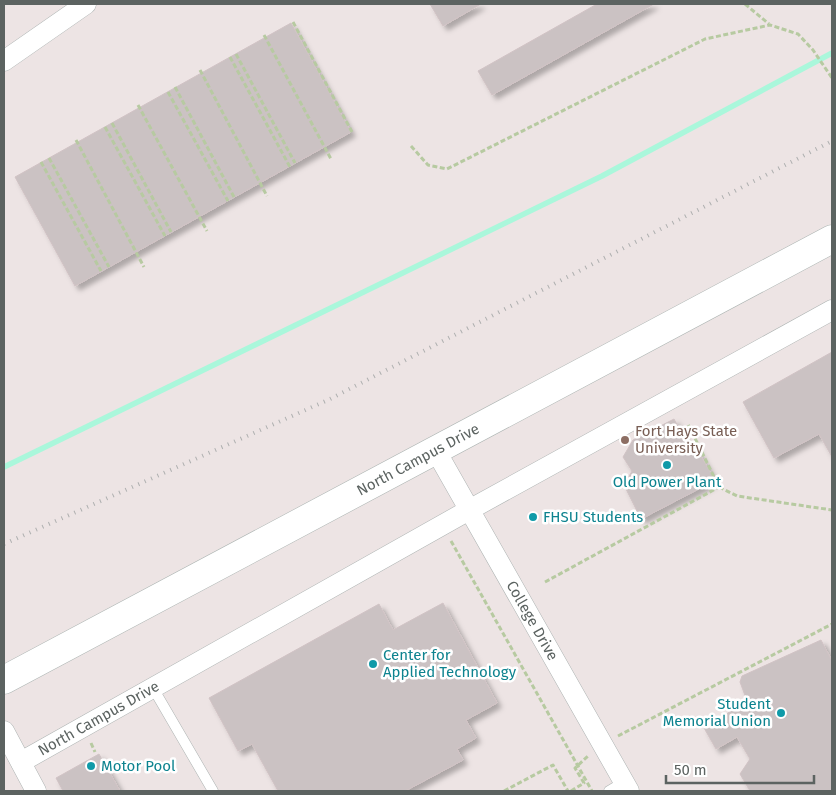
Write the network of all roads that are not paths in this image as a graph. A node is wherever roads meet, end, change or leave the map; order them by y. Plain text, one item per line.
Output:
1 (86, 4) edge
2 (4, 61) edge
3 (832, 239) edge
4 (832, 310) edge
5 (436, 451) junction
6 (469, 510) junction
7 (4, 680) edge
8 (153, 688) junction
9 (4, 731) edge
10 (21, 762) junction
11 (621, 788) edge
12 (36, 791) edge
13 (212, 791) edge

1 - 2 street
3 - 5 main road, North Campus Drive
4 - 6 street, North Campus Drive
5 - 6 street, College Drive
5 - 7 main road, North Campus Drive
6 - 8 street, North Campus Drive
6 - 11 street, College Drive
8 - 10 street, North Campus Drive
8 - 13 lane
9 - 10 street
10 - 12 street

